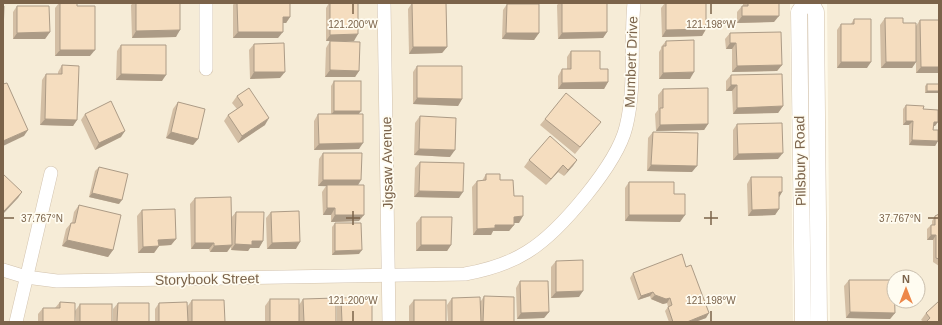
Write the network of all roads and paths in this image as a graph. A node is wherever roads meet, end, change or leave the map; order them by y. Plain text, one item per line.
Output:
1 (206, 3) edge
2 (384, 3) edge
3 (634, 3) edge
4 (805, 3) edge
5 (811, 3) edge
6 (206, 69) dead end
7 (51, 173) dead end
8 (3, 270) edge
9 (388, 276) junction
10 (26, 277) junction
11 (16, 322) edge
12 (389, 322) edge
13 (803, 322) edge
14 (819, 322) edge

1 - 6 street
2 - 9 street, Jigsaw Avenue
3 - 9 street, Mumbert Drive
4 - 13 street, Pillsbury Road
5 - 14 street, Pillsbury Road
7 - 10 street
8 - 10 street, Storybook Street
9 - 10 street, Storybook Street
9 - 12 street, Jigsaw Avenue
10 - 11 street

